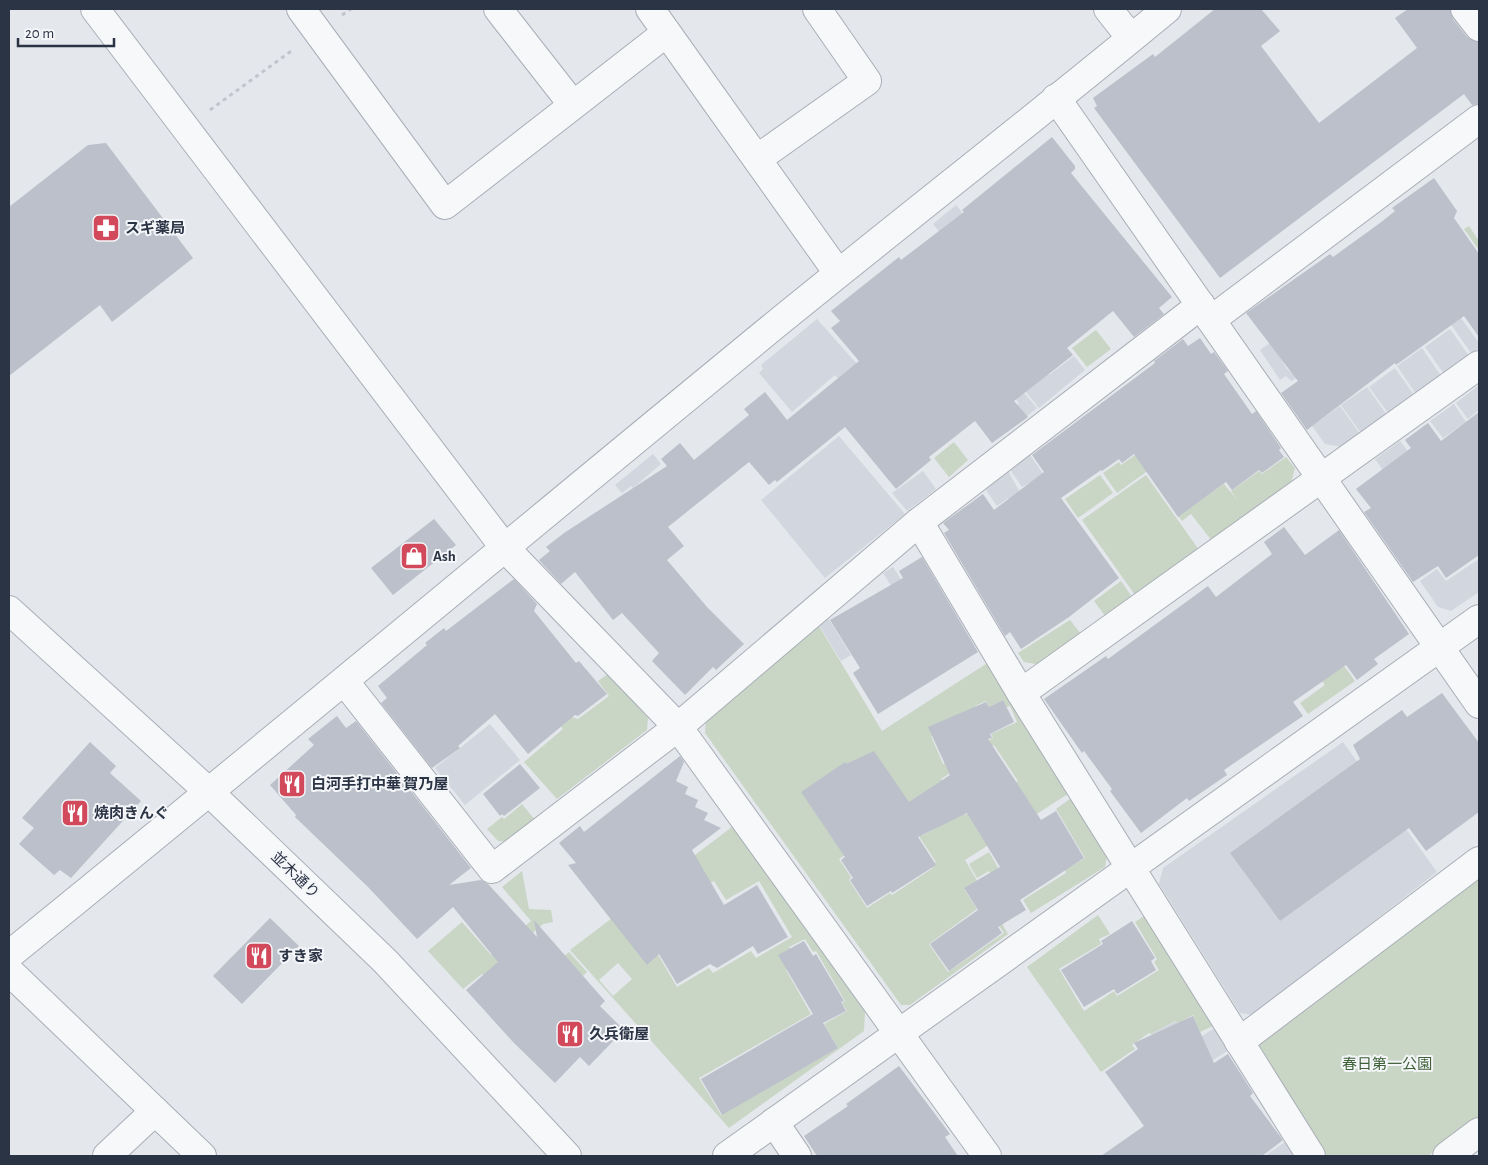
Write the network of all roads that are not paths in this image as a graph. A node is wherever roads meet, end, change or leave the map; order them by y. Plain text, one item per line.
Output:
1 (95, 9) edge
2 (301, 9) edge
3 (498, 9) edge
4 (650, 9) edge
5 (817, 9) edge
6 (1108, 9) edge
7 (1167, 9) edge
8 (1465, 9) edge
9 (662, 21) edge
10 (1479, 27) edge
11 (1131, 38) junction
12 (1056, 98) junction
13 (573, 105) junction
14 (1479, 119) edge
15 (757, 159) junction
16 (838, 273) junction
17 (1206, 312) junction
18 (1479, 365) edge
19 (1321, 478) junction
20 (919, 522) junction
21 (504, 547) junction
22 (9, 610) edge
23 (1479, 619) edge
24 (1440, 647) junction
25 (345, 682) junction
26 (1021, 693) junction
27 (1479, 704) edge
28 (678, 726) junction
29 (209, 792) junction
30 (1479, 860) edge
31 (1132, 867) junction
32 (9, 955) edge
33 (9, 971) edge
34 (898, 1032) junction
35 (1239, 1042) junction
36 (155, 1111) junction
37 (774, 1122) junction
38 (1479, 1132) edge
39 (553, 1151) edge
40 (107, 1156) edge
41 (202, 1156) edge
42 (727, 1156) edge
43 (797, 1156) edge
44 (987, 1156) edge
45 (1311, 1156) edge
46 (1447, 1156) edge

1 - 21 street
2 - 13 street
3 - 13 street
4 - 9 street
5 - 15 street
6 - 11 street
7 - 11 street
8 - 10 street
9 - 13 street
9 - 15 street
11 - 12 street
12 - 16 street
12 - 17 street
14 - 17 street
15 - 16 street
16 - 21 street
17 - 19 street
17 - 20 street
18 - 19 street
19 - 24 street
19 - 26 street
20 - 26 street
20 - 28 street
21 - 25 street
21 - 28 street
22 - 29 street, 並木通り
23 - 24 street
24 - 27 street
24 - 31 street
25 - 28 street
25 - 29 street
26 - 31 street
28 - 34 street
29 - 32 street
29 - 39 street, 並木通り
30 - 35 street
31 - 34 street
31 - 35 street
33 - 36 street
34 - 37 street
34 - 44 street
35 - 45 street
36 - 40 street
36 - 41 street
37 - 42 street
37 - 43 street
38 - 46 street

